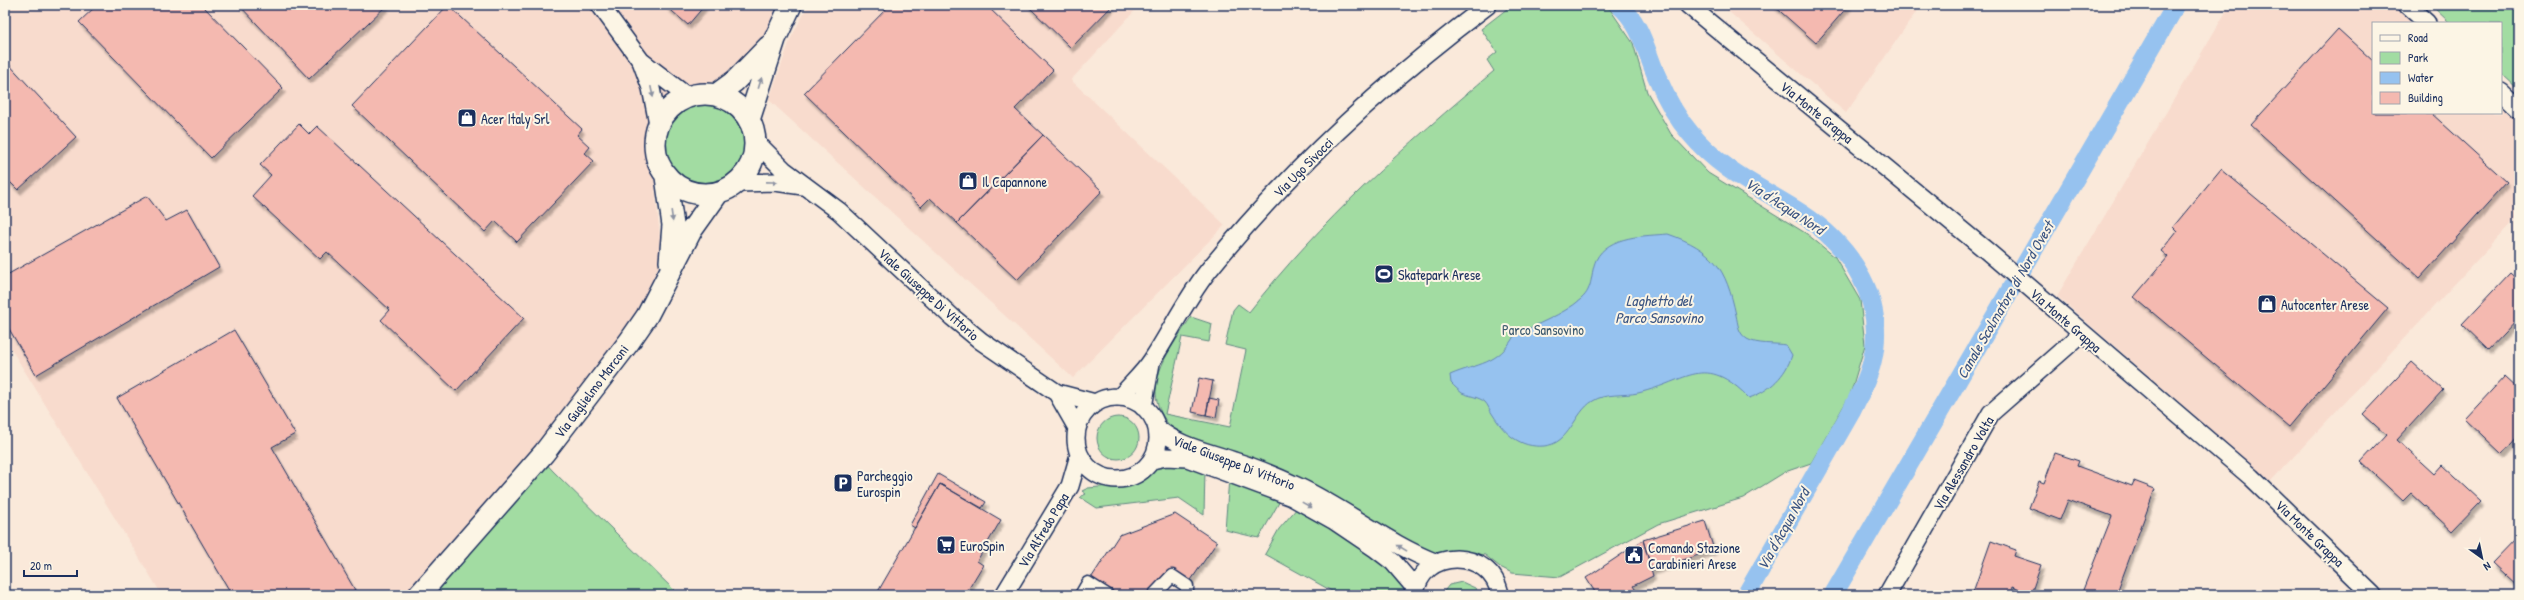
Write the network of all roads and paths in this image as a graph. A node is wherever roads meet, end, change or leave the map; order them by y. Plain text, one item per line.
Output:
1 (600, 5) edge
2 (791, 5) edge
3 (1488, 5) edge
4 (2407, 5) edge
5 (1688, 7) edge
6 (2426, 22) edge
7 (775, 39) junction
8 (641, 61) junction
9 (2502, 93) edge
10 (716, 95) junction
11 (688, 97) junction
12 (2519, 109) edge
13 (749, 120) junction
14 (658, 124) junction
15 (755, 141) junction
16 (666, 177) junction
17 (738, 183) junction
18 (806, 187) junction
19 (718, 194) junction
20 (667, 276) junction
21 (2081, 334) junction
22 (1151, 361) junction
23 (1057, 394) junction
24 (1120, 397) junction
25 (1095, 403) junction
26 (1143, 406) junction
27 (1077, 428) junction
28 (1157, 428) junction
29 (1079, 455) junction
30 (1152, 460) junction
31 (1096, 474) junction
32 (1070, 486) junction
33 (1437, 563) junction
34 (1415, 592) edge
35 (419, 595) edge
36 (1004, 595) edge
37 (1081, 595) edge
38 (1107, 595) edge
39 (1154, 595) edge
40 (1187, 595) edge
41 (1500, 595) edge
42 (1888, 595) edge
43 (2373, 595) edge

1 - 8 street
2 - 7 street
3 - 22 street, Via Ugo Sivocci
4 - 6 street
5 - 21 street, Via Monte Grappa
7 - 10 street
13 -> 7 street
8 - 11 street
8 -> 14 street
9 - 12 street
10 - 11 street
10 - 13 street
11 - 14 street
13 - 15 street
14 - 16 street
15 - 17 street
15 - 18 street, Viale Giuseppe Di Vittorio
16 - 19 street
16 -> 20 street, Via Guglielmo Marconi
17 -> 18 street, Viale Giuseppe Di Vittorio
17 - 19 street
18 - 23 street, Viale Giuseppe Di Vittorio
19 - 20 street, Via Guglielmo Marconi
20 - 35 street, Via Guglielmo Marconi
21 - 42 street, Via Alessandro Volta
21 - 43 street, Via Monte Grappa
22 - 24 street, Via Ugo Sivocci
22 - 26 street, Via Ugo Sivocci
23 - 25 street, Viale Giuseppe Di Vittorio
23 - 27 street, Viale Giuseppe Di Vittorio
24 - 25 street
24 - 26 street
25 - 27 street
26 - 28 street
27 - 29 street
28 - 30 street
33 -> 28 street, Viale Giuseppe Di Vittorio
29 - 31 street
29 - 32 street, Via Alfredo Papa
30 - 31 street
30 -> 34 street, Viale Giuseppe Di Vittorio
31 - 32 street, Via Alfredo Papa
32 - 36 street, Via Alfredo Papa
33 - 34 street
33 - 41 street
37 - 38 street
39 - 40 street

